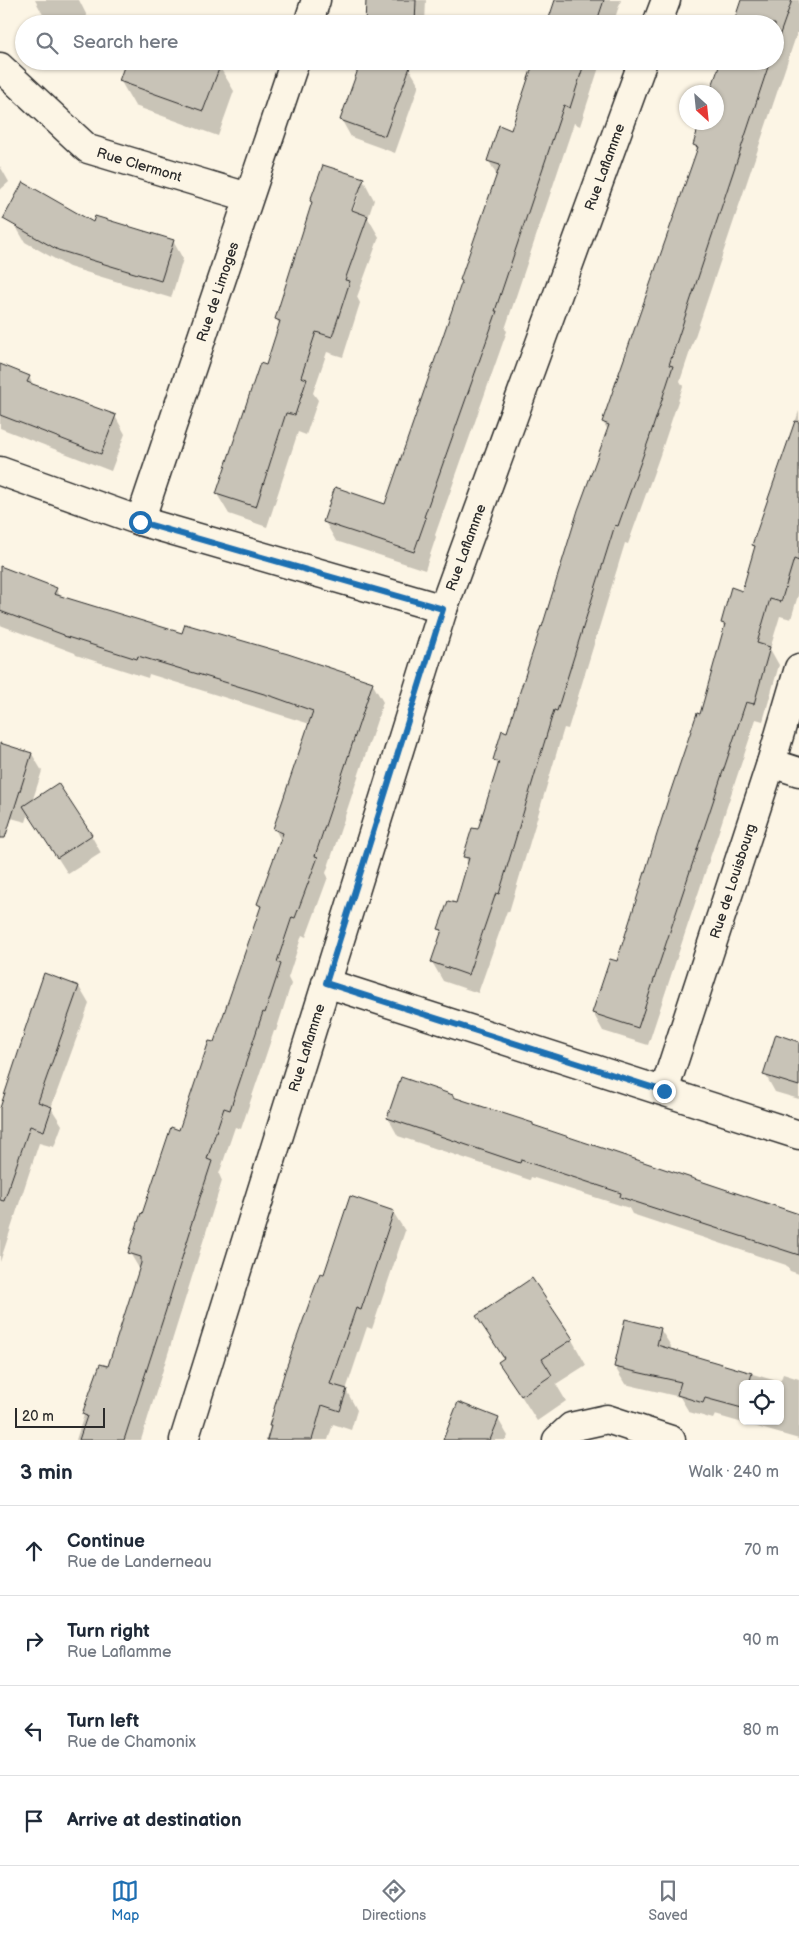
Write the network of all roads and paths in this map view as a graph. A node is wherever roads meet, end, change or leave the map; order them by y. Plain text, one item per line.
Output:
1 (316, 0) edge
2 (666, 0) edge
3 (311, 15) edge
4 (660, 15) edge
5 (0, 67) edge
6 (292, 70) edge
7 (641, 70) edge
8 (248, 197) junction
9 (0, 471) edge
10 (140, 522) junction
11 (443, 609) junction
12 (799, 668) edge
13 (771, 763) junction
14 (799, 772) edge
15 (326, 983) junction
16 (664, 1091) junction
17 (799, 1135) edge
18 (184, 1440) edge
19 (557, 1440) edge
20 (671, 1440) edge

1 - 3 street
2 - 4 street
5 - 8 street, Rue Clermont
6 - 8 street, Rue de Limoges
7 - 11 street, Rue Laflamme
8 - 10 street, Rue de Limoges
9 - 10 street
10 - 11 street
11 - 15 street, Rue Laflamme
12 - 13 street, Rue de Louisbourg
13 - 14 street
13 - 16 street, Rue de Louisbourg
15 - 16 street
15 - 18 street, Rue Laflamme
16 - 17 street
19 - 20 street

